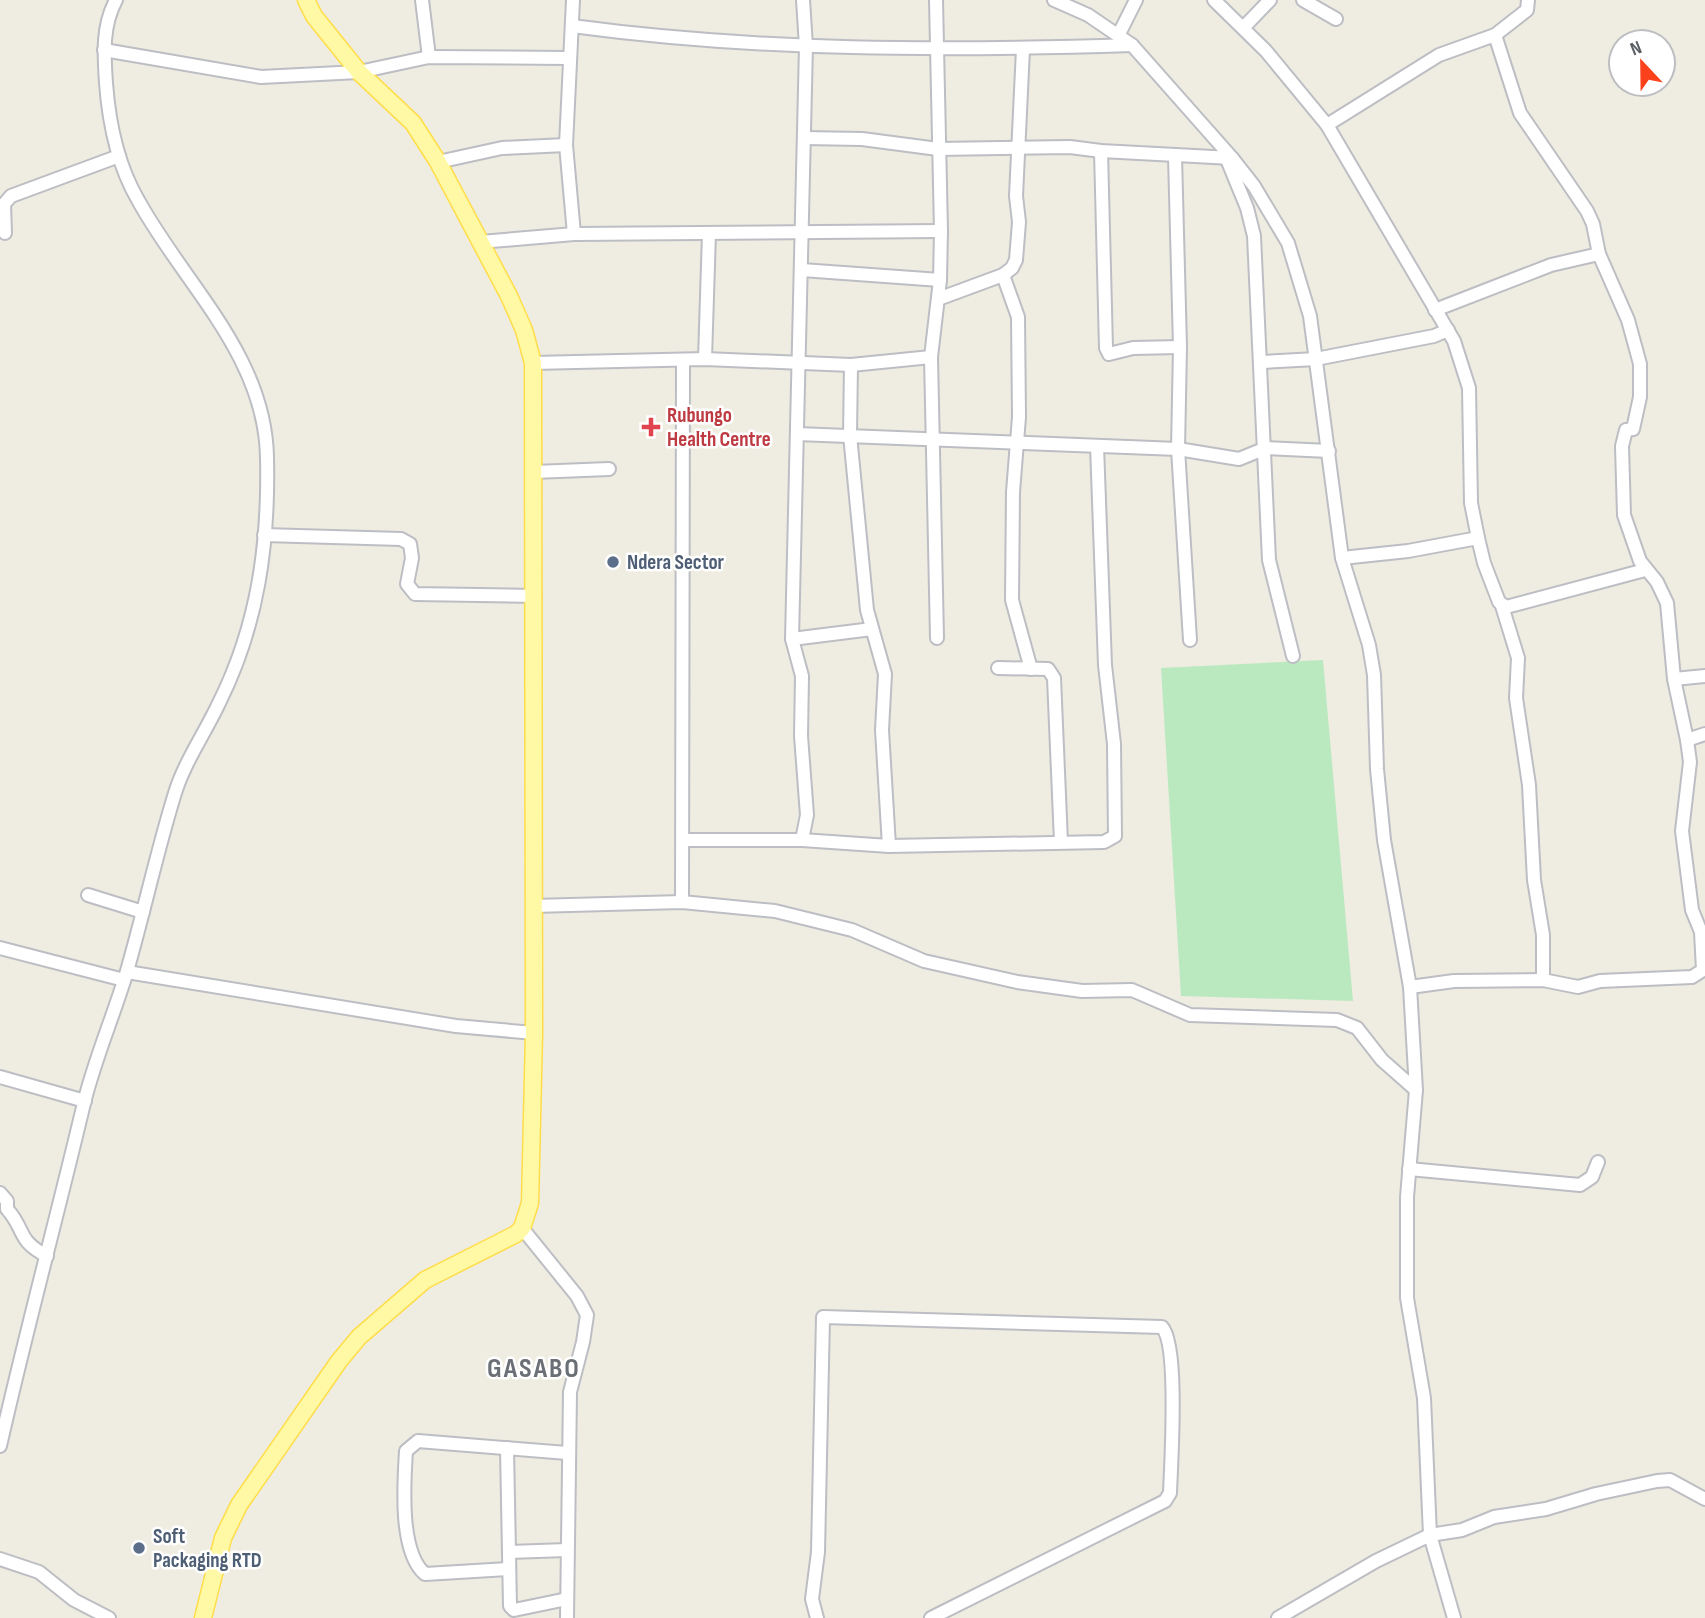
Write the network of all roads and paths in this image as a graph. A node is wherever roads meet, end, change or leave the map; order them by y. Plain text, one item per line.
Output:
1 (116, 0) edge
2 (306, 0) edge
3 (422, 0) edge
4 (573, 0) edge
5 (803, 0) edge
6 (936, 0) edge
7 (1055, 0) edge
8 (1136, 0) edge
9 (1214, 0) edge
10 (1270, 0) edge
11 (1303, 0) edge
12 (1528, 0) edge
13 (1336, 19) dead end
14 (572, 26) junction
15 (1243, 28) junction
16 (1119, 34) junction
17 (1495, 35) junction
18 (1132, 45) junction
19 (806, 46) junction
20 (935, 48) junction
21 (1023, 49) junction
22 (104, 50) junction
23 (429, 57) junction
24 (569, 58) junction
25 (359, 72) junction
26 (1327, 125) junction
27 (804, 138) junction
28 (566, 145) junction
29 (1019, 145) junction
30 (938, 149) junction
31 (1101, 152) junction
32 (118, 156) junction
33 (1175, 156) junction
34 (1229, 158) junction
35 (438, 162) junction
36 (941, 231) junction
37 (801, 232) junction
38 (5, 233) dead end
39 (709, 233) junction
40 (574, 234) junction
41 (480, 242) junction
42 (1599, 254) junction
43 (802, 270) junction
44 (1003, 275) junction
45 (940, 280) junction
46 (938, 299) junction
47 (1435, 310) junction
48 (1448, 330) junction
49 (1180, 347) junction
50 (931, 357) junction
51 (705, 359) junction
52 (1316, 359) junction
53 (683, 360) junction
54 (1261, 362) junction
55 (533, 363) junction
56 (799, 363) junction
57 (851, 365) junction
58 (797, 434) junction
59 (850, 435) junction
60 (932, 439) junction
61 (1016, 443) junction
62 (1097, 446) junction
63 (1266, 448) junction
64 (1178, 449) junction
65 (1329, 451) junction
66 (609, 469) dead end
67 (534, 472) junction
68 (264, 535) junction
69 (1478, 538) junction
70 (1342, 558) junction
71 (1645, 570) junction
72 (535, 596) junction
73 (1502, 606) junction
74 (872, 629) junction
75 (937, 638) dead end
76 (792, 639) junction
77 (1190, 640) dead end
78 (1293, 656) dead end
79 (998, 668) dead end
80 (1031, 669) junction
81 (1705, 676) edge
82 (1674, 679) junction
83 (1705, 734) edge
84 (1687, 740) junction
85 (682, 840) junction
86 (802, 840) junction
87 (1060, 842) junction
88 (889, 846) junction
89 (88, 895) dead end
90 (682, 902) junction
91 (533, 906) junction
92 (143, 912) junction
93 (1703, 931) edge
94 (0, 948) edge
95 (1704, 973) edge
96 (125, 976) junction
97 (1543, 980) junction
98 (1409, 987) junction
99 (534, 1032) junction
100 (0, 1077) edge
101 (1416, 1090) junction
102 (85, 1101) junction
103 (1598, 1162) dead end
104 (1409, 1169) junction
105 (0, 1193) edge
106 (522, 1228) junction
107 (47, 1256) junction
108 (0, 1446) edge
109 (507, 1448) junction
110 (567, 1453) junction
111 (1705, 1499) edge
112 (1430, 1535) junction
113 (567, 1550) junction
114 (509, 1552) junction
115 (0, 1559) edge
116 (508, 1569) junction
117 (567, 1599) junction
118 (109, 1618) edge
119 (203, 1618) edge
120 (567, 1618) edge
121 (817, 1618) edge
122 (931, 1618) edge
123 (1278, 1618) edge
124 (1454, 1618) edge

1 - 22 street
2 - 25 main road
3 - 23 street
4 - 14 street
5 - 19 street
6 - 20 street
7 - 16 street
8 - 16 street
9 - 15 street
10 - 15 street
11 - 13 street
12 - 17 street
14 - 19 street
14 - 24 street
15 - 26 street
16 - 18 street
17 - 26 street
17 - 42 street
18 - 21 street
18 - 34 street
19 - 20 street
19 - 27 street
20 - 21 street
20 - 30 street
21 - 29 street
22 - 25 street
22 - 32 street
23 - 24 street
23 - 25 street
24 - 28 street
25 - 35 main road
26 - 47 street
27 - 30 street
27 - 37 street
28 - 35 street
28 - 40 street
29 - 30 street
29 - 31 street
29 - 44 street
30 - 36 street
31 - 33 street
31 - 49 street
32 - 38 street
32 - 68 street
33 - 34 street
33 - 49 street
34 - 52 street
34 - 54 street
35 - 41 main road
36 - 37 street
36 - 45 street
37 - 39 street
37 - 43 street
39 - 40 street
39 - 51 street
40 - 41 street
41 - 55 main road
42 - 47 street
42 - 71 street
43 - 45 street
43 - 56 street
44 - 46 street
44 - 61 street
45 - 46 street
46 - 50 street
47 - 48 street
48 - 52 street
48 - 69 street
49 - 64 street
50 - 57 street
50 - 60 street
51 - 53 street
51 - 56 street
52 - 54 street
52 - 65 street
53 - 55 street
53 - 85 street
54 - 63 street
55 - 67 main road
56 - 57 street
56 - 58 street
57 - 59 street
58 - 59 street
58 - 76 street
59 - 60 street
59 - 74 street
60 - 61 street
60 - 75 street
61 - 62 street
61 - 80 street
62 - 64 street
62 - 87 street
63 - 64 street
63 - 65 street
63 - 78 street
64 - 77 street
65 - 70 street
66 - 67 street
67 - 72 main road
68 - 72 street
68 - 92 street
69 - 70 street
69 - 73 street
70 - 98 street
71 - 73 street
71 - 82 street
72 - 91 main road
73 - 97 street
74 - 76 street
74 - 88 street
76 - 86 street
79 - 80 street
80 - 87 street
81 - 82 street
82 - 84 street
83 - 84 street
84 - 93 street
85 - 86 street
85 - 90 street
86 - 88 street
87 - 88 street
89 - 92 street
90 - 91 street
90 - 101 street
91 - 99 main road
92 - 96 street
93 - 95 street
94 - 96 street
95 - 97 street
96 - 99 street
96 - 102 street
97 - 98 street
98 - 101 street
99 - 106 main road
100 - 102 street
101 - 104 street
102 - 107 street
103 - 104 street
104 - 112 street
105 - 107 street
106 - 110 street
106 - 119 main road
107 - 108 street
109 - 110 street
109 - 114 street
109 - 116 street
110 - 113 street
111 - 112 street
112 - 123 street
112 - 124 street
113 - 114 street
113 - 117 street
114 - 116 street
115 - 118 street
116 - 117 street
117 - 120 street
121 - 122 street

